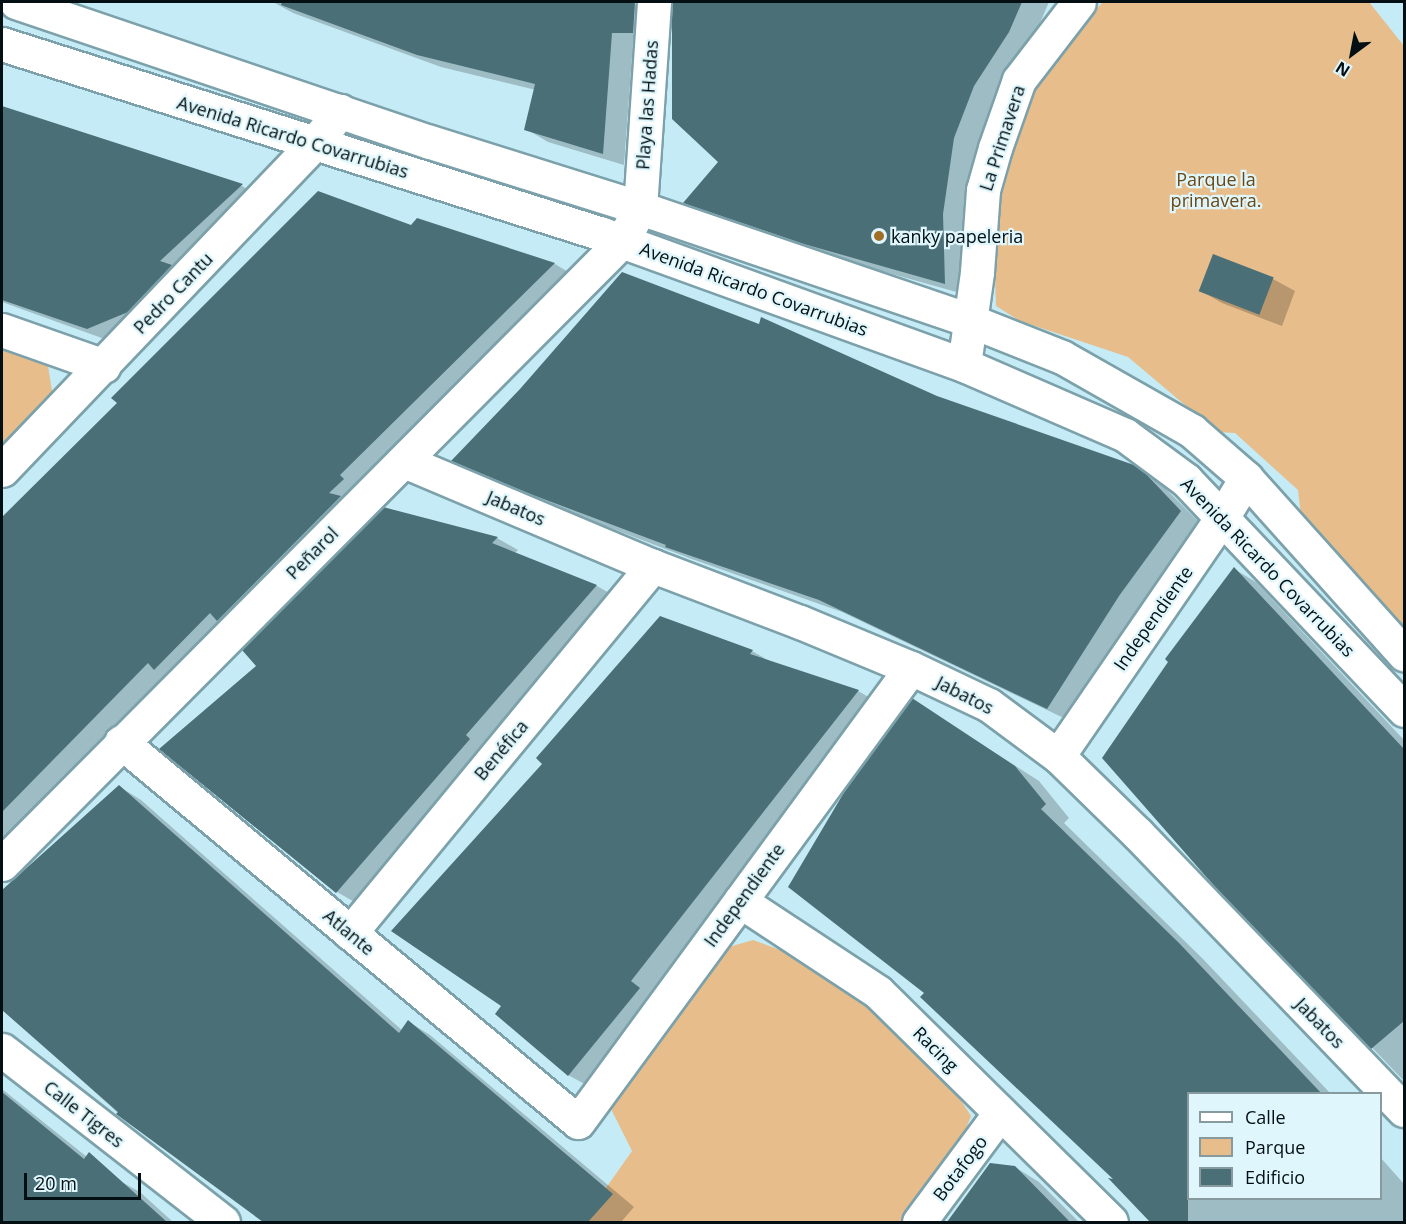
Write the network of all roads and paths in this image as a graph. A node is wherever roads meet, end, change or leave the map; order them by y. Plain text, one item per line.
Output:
1 (16, 2) edge
2 (654, 2) edge
3 (1078, 2) edge
4 (2, 44) edge
5 (340, 111) junction
6 (315, 143) junction
7 (640, 207) junction
8 (622, 241) junction
9 (971, 321) junction
10 (2, 330) edge
11 (964, 365) junction
12 (104, 366) junction
13 (404, 461) junction
14 (2, 470) edge
15 (1246, 478) junction
16 (1223, 516) junction
17 (653, 566) junction
18 (1404, 654) edge
19 (911, 668) junction
20 (1404, 710) edge
21 (121, 742) junction
22 (1058, 756) junction
23 (2, 864) edge
24 (740, 901) junction
25 (350, 933) junction
26 (2, 1050) edge
27 (1404, 1110) edge
28 (1000, 1113) junction
29 (578, 1122) joint
30 (223, 1222) edge
31 (919, 1222) edge
32 (1111, 1222) edge

1 - 5 street, Avenida Ricardo Covarrubias
2 - 7 street, Playa las Hadas
3 - 9 street, La Primavera
4 - 6 street, Avenida Ricardo Covarrubias
5 - 6 street, Pedro Cantu
5 - 7 street, Avenida Ricardo Covarrubias
6 - 8 street, Avenida Ricardo Covarrubias
6 - 12 street, Pedro Cantu
7 - 8 street
7 - 9 street, Avenida Ricardo Covarrubias
8 - 11 street, Avenida Ricardo Covarrubias
8 - 13 street, Peñarol
9 - 11 street, La Primavera
9 - 15 street, Avenida Ricardo Covarrubias
10 - 12 street
11 - 16 street, Avenida Ricardo Covarrubias
12 - 14 street, Pedro Cantu
13 - 17 street, Jabatos
13 - 21 street, Peñarol
15 - 16 street, Independiente
15 - 18 street, Avenida Ricardo Covarrubias
16 - 20 street, Avenida Ricardo Covarrubias
16 - 22 street, Independiente
17 - 19 street, Jabatos
17 - 25 street, Benéfica
19 - 22 street, Jabatos
19 - 24 street, Independiente
21 - 23 street, Peñarol
21 - 25 street, Atlante
22 - 27 street, Jabatos
24 - 28 street, Racing
24 - 29 street, Independiente
25 - 29 street, Atlante
26 - 30 street, Calle Tigres
28 - 31 street, Botafogo
28 - 32 street, Racing

